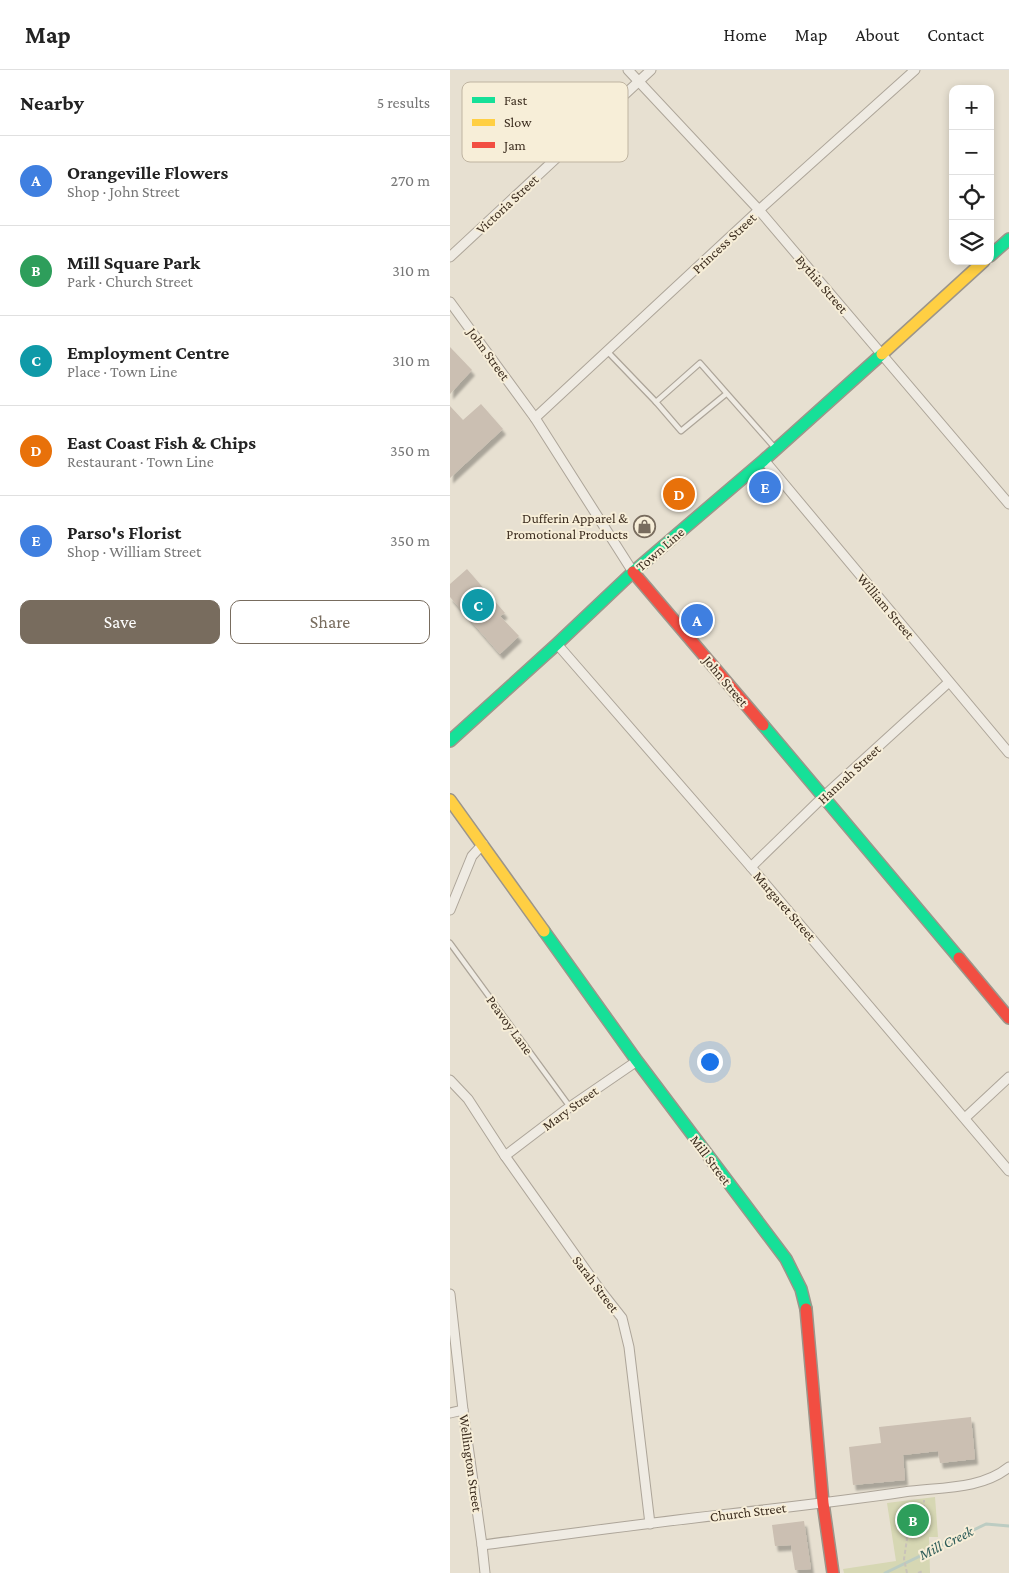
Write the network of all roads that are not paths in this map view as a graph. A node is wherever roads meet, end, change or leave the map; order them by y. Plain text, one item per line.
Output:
1 (628, 70) edge
2 (651, 70) edge
3 (915, 70) edge
4 (638, 81) junction
5 (628, 90) edge
6 (551, 162) edge
7 (759, 210) junction
8 (1009, 239) edge
9 (994, 252) edge
10 (450, 257) edge
11 (980, 265) edge
12 (450, 302) edge
13 (607, 351) junction
14 (882, 354) junction
15 (726, 394) junction
16 (656, 402) junction
17 (535, 418) junction
18 (776, 449) junction
19 (764, 460) junction
20 (1009, 504) edge
21 (633, 572) junction
22 (557, 644) junction
23 (949, 682) junction
24 (450, 741) edge
25 (1009, 752) edge
26 (824, 796) junction
27 (450, 800) edge
28 (483, 844) junction
29 (751, 866) junction
30 (450, 910) edge
31 (450, 943) edge
32 (1009, 1018) edge
33 (637, 1061) junction
34 (1009, 1077) edge
35 (450, 1080) edge
36 (570, 1108) junction
37 (965, 1118) junction
38 (505, 1156) junction
39 (1009, 1171) edge
40 (450, 1294) edge
41 (463, 1410) junction
42 (450, 1414) edge
43 (1009, 1467) edge
44 (823, 1503) junction
45 (650, 1524) junction
46 (482, 1545) junction
47 (485, 1573) edge
48 (833, 1573) edge

1 - 4 street, Bythia Street
2 - 4 street, Victoria Street
3 - 7 street, Princess Street
4 - 5 street, Victoria Street
4 - 7 street, Bythia Street
6 - 10 street, Victoria Street
7 - 13 street, Princess Street
7 - 14 street, Bythia Street
8 - 9 main road
11 - 14 main road, Town Line
12 - 17 street, John Street
13 - 16 lane
13 - 17 street, Princess Street
14 - 18 main road, Town Line
14 - 20 street, Bythia Street
15 - 16 lane
15 - 16 lane
15 - 18 lane
17 - 21 street, John Street
18 - 19 main road, Town Line
19 - 21 main road, Town Line
19 - 23 street, William Street
21 - 22 main road, Town Line
21 - 26 main road, John Street
22 - 24 main road, Town Line
22 - 29 street, Margaret Street
23 - 25 street, William Street
23 - 26 street, Hannah Street
26 - 29 street, Hannah Street
26 - 32 main road, John Street
27 - 28 main road, Mill Street
28 - 30 street
28 - 33 main road, Mill Street
29 - 37 street, Margaret Street
31 - 36 lane, Peavoy Lane
33 - 36 street, Mary Street
33 - 44 main road, Mill Street
34 - 37 street
35 - 38 street, Sarah Street
36 - 38 street, Mary Street
37 - 39 street, Margaret Street
38 - 45 street, Sarah Street
40 - 41 street, Wellington Street
41 - 42 street
41 - 46 street, Wellington Street
43 - 44 street, Church Street
44 - 45 street, Church Street
44 - 48 main road, Mill Street
45 - 46 street, Church Street
46 - 47 street, Wellington Street

